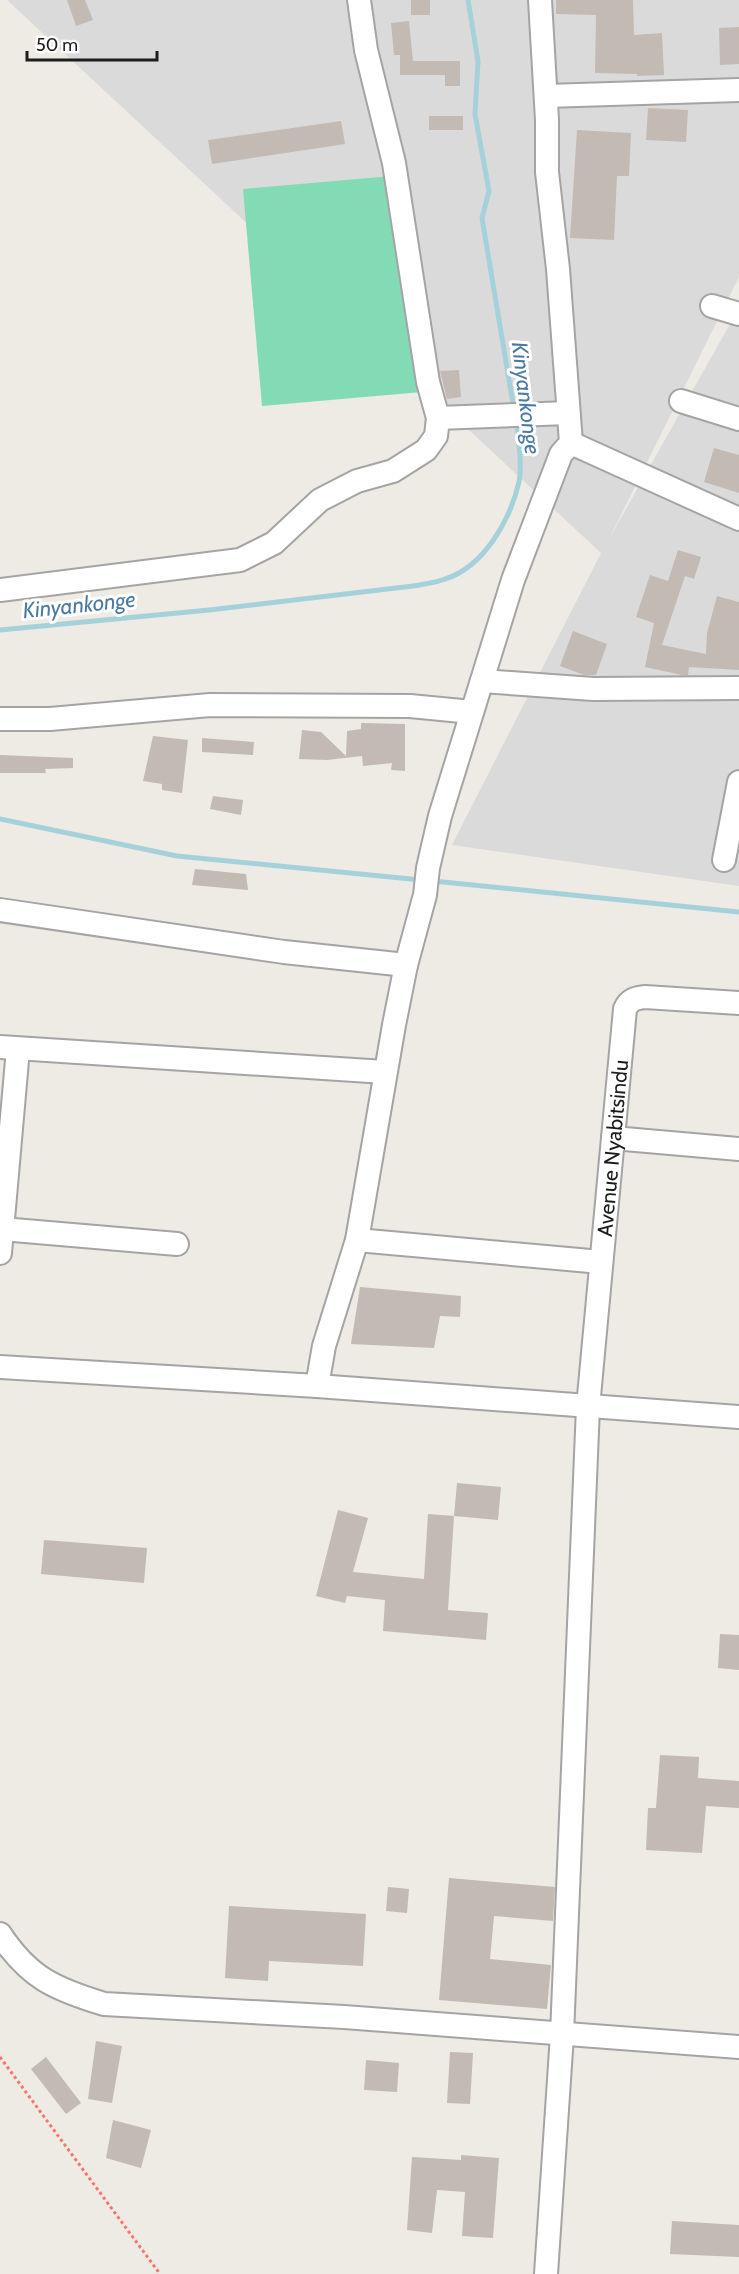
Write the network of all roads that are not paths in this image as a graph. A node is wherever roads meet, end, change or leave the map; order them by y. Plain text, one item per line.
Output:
1 (359, 0) edge
2 (540, 0) edge
3 (739, 90) edge
4 (546, 96) junction
5 (712, 306) dead end
6 (739, 314) edge
7 (681, 401) dead end
8 (568, 413) junction
9 (438, 418) junction
10 (739, 419) edge
11 (571, 443) junction
12 (739, 519) edge
13 (0, 590) edge
14 (482, 681) junction
15 (739, 688) edge
16 (472, 712) junction
17 (0, 719) edge
18 (739, 782) edge
19 (724, 860) dead end
20 (0, 910) edge
21 (406, 965) junction
22 (739, 1003) edge
23 (9, 1048) edge
24 (385, 1072) junction
25 (613, 1138) junction
26 (739, 1149) edge
27 (2, 1228) junction
28 (357, 1240) junction
29 (177, 1244) dead end
30 (0, 1253) edge
31 (601, 1262) junction
32 (0, 1367) edge
33 (316, 1386) junction
34 (588, 1407) junction
35 (739, 1417) edge
36 (0, 1934) edge
37 (7, 1961) edge
38 (562, 2035) junction
39 (739, 2047) edge
40 (546, 2274) edge

1 - 9 street
2 - 4 street
3 - 4 street
4 - 8 street
5 - 6 street
7 - 10 street
8 - 9 street
8 - 11 street
9 - 13 street
11 - 12 street
11 - 14 street
14 - 15 street
14 - 16 street
16 - 17 street
16 - 21 street
18 - 19 street
20 - 21 street
21 - 24 street
22 - 25 street, Avenue Nyabitsindu
23 - 24 street
23 - 27 street
24 - 28 street
25 - 26 street
25 - 31 street, Avenue Nyabitsindu
27 - 29 street
27 - 30 street
28 - 31 street
28 - 33 street
31 - 34 street, Avenue Nyabitsindu
32 - 33 street
33 - 34 street
34 - 35 street
34 - 38 street, Avenue Nyabitsindu
36 - 37 street
37 - 38 street
38 - 39 street
38 - 40 street, Avenue Nyabitsindu

